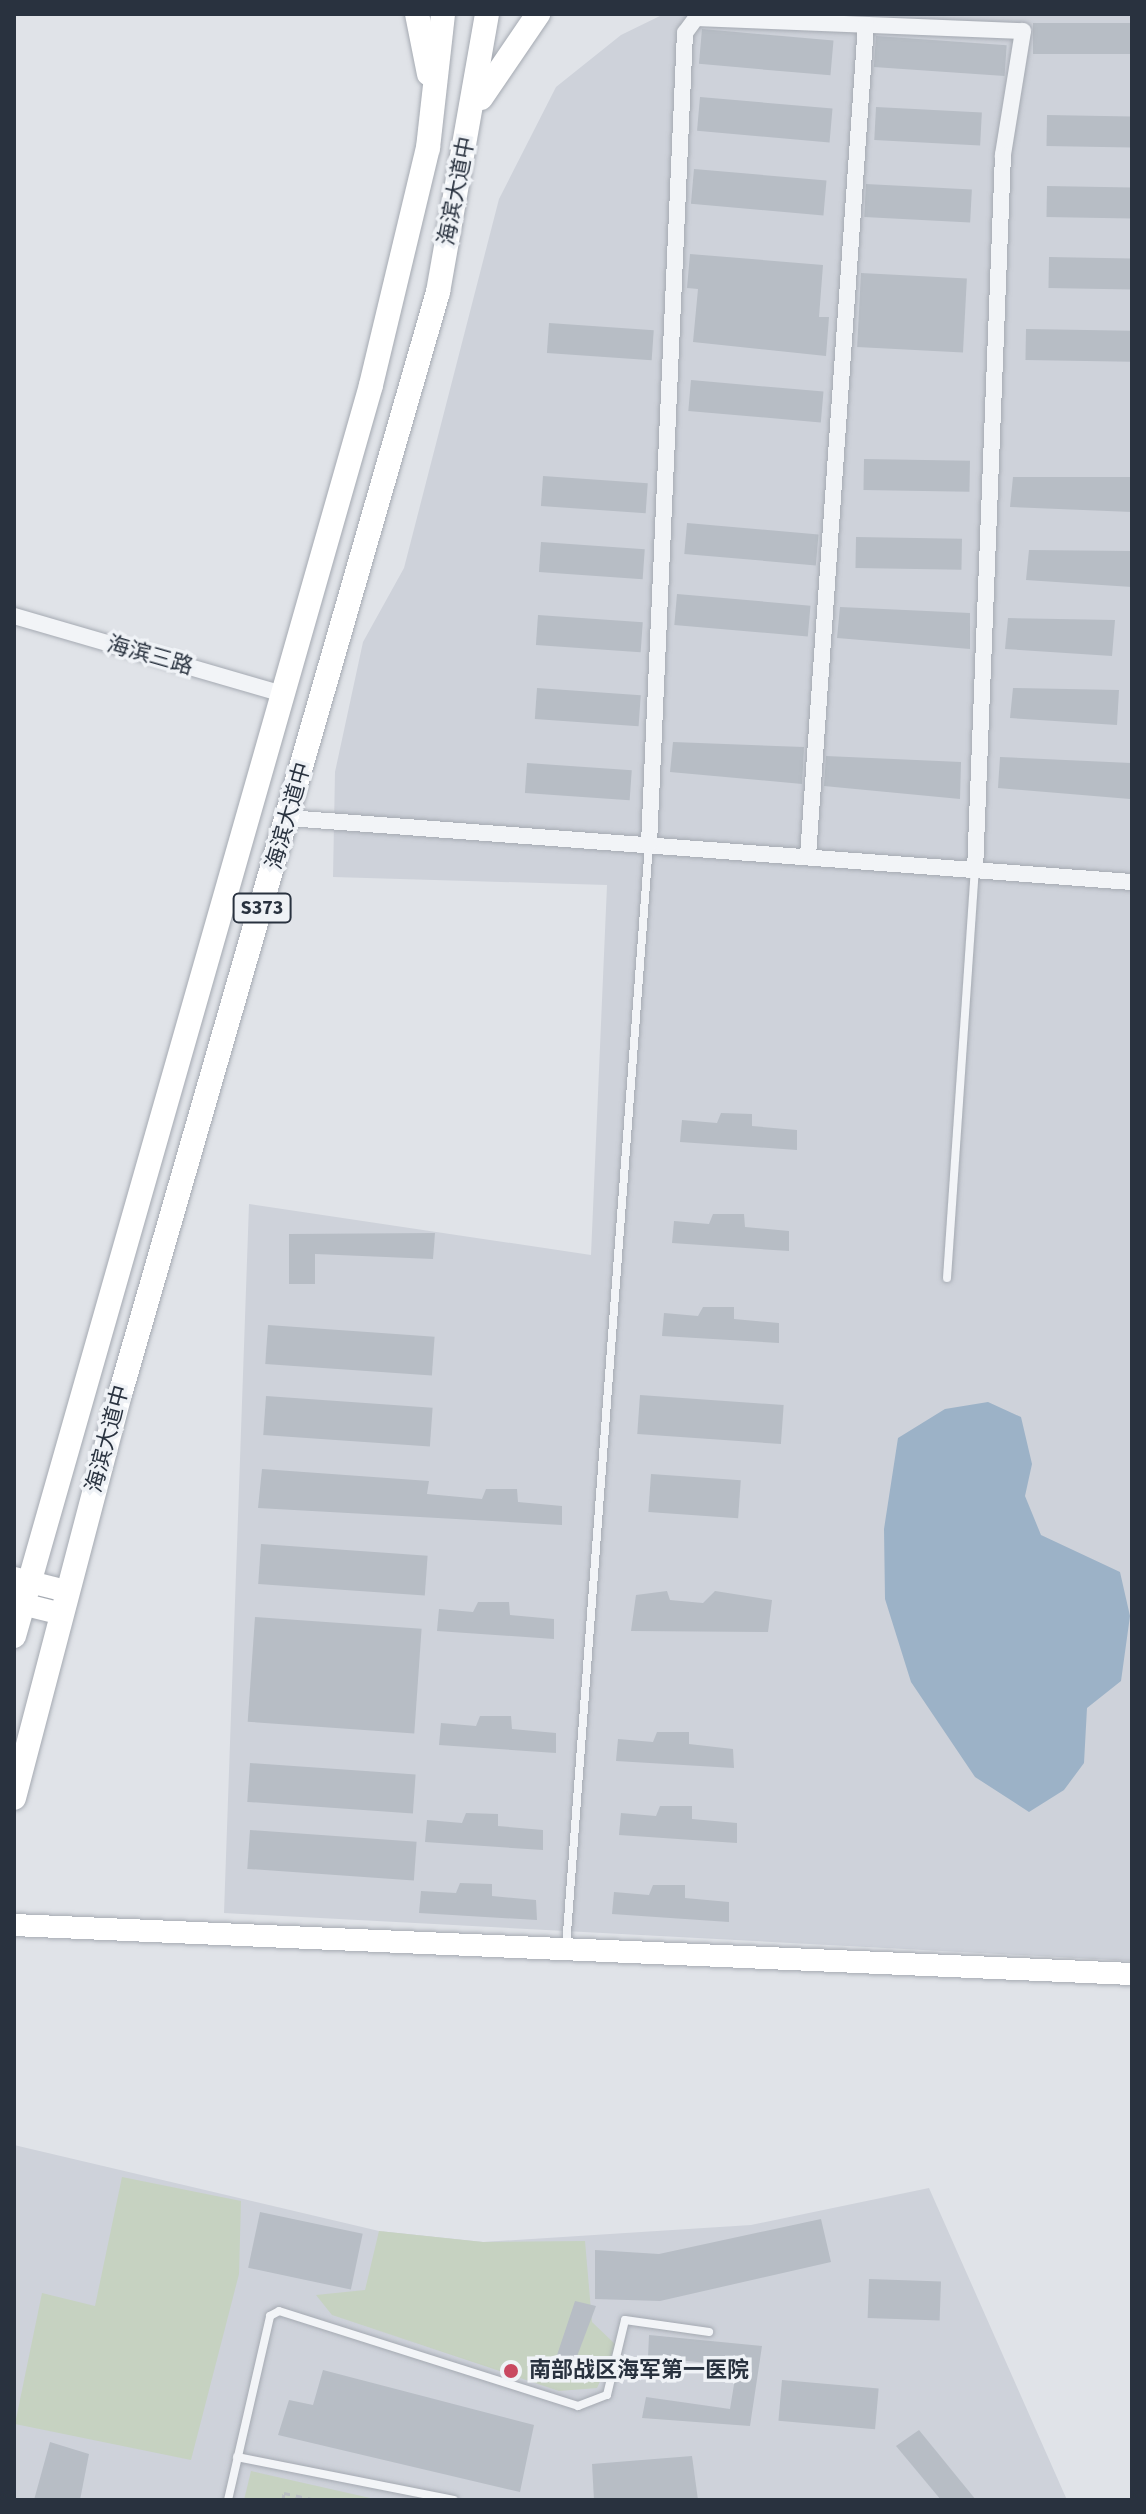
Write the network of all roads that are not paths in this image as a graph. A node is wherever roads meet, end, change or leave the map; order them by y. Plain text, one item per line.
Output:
1 (417, 14) edge
2 (443, 14) edge
3 (487, 14) edge
4 (538, 14) edge
5 (866, 25) junction
6 (434, 98) junction
7 (472, 114) junction
8 (14, 616) edge
9 (286, 695) junction
10 (288, 818) junction
11 (649, 844) junction
12 (808, 856) junction
13 (975, 870) junction
14 (1132, 882) edge
15 (947, 1278) dead end
16 (19, 1591) edge
17 (64, 1602) junction
18 (14, 1636) edge
19 (14, 1798) edge
20 (14, 1925) edge
21 (566, 1946) junction
22 (1132, 1974) edge
23 (709, 2332) dead end
24 (237, 2457) junction
25 (228, 2500) edge
26 (454, 2500) edge

1 - 6 main road
2 - 6 main road, 海滨大道中 / S373
3 - 7 main road, 海滨大道中 / S373
4 - 7 main road
5 - 11 street
5 - 12 street
5 - 13 street
6 - 9 main road, 海滨大道中 / S373
7 - 10 main road, 海滨大道中 / S373
8 - 9 street, 海滨三路
9 - 16 main road, 海滨大道中 / S373
10 - 11 street
10 - 17 main road, 海滨大道中 / S373
11 - 12 street
11 - 21 lane
12 - 13 street
13 - 14 street
13 - 15 lane
16 - 17 street
16 - 18 main road, 海滨大道中 / S373
17 - 19 main road, 海滨大道中 / S373
20 - 21 street
21 - 22 street
23 - 24 lane
24 - 25 lane
24 - 26 lane

